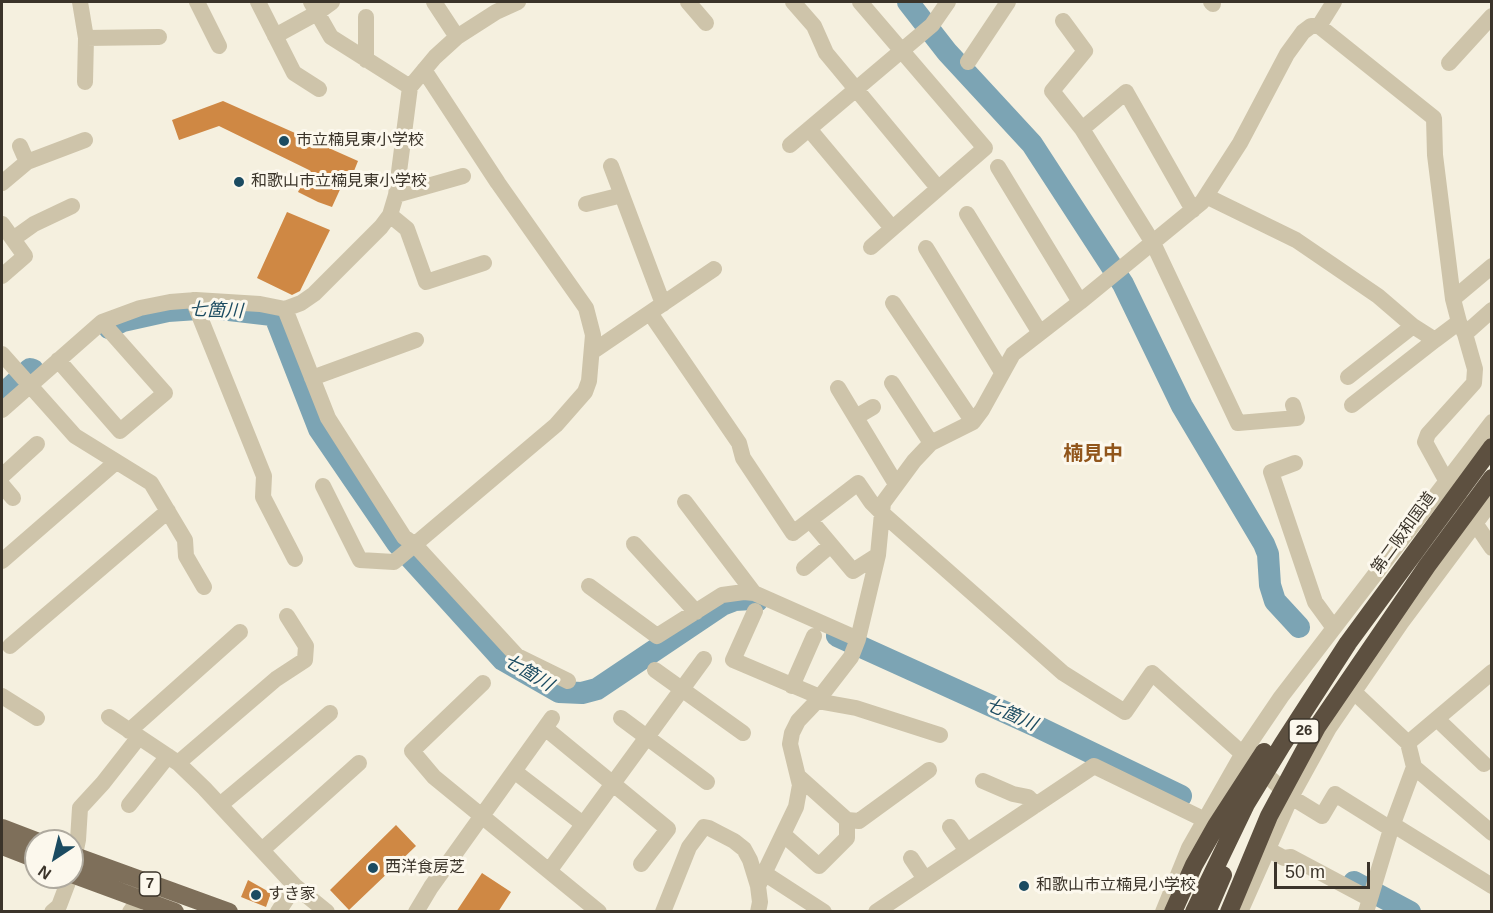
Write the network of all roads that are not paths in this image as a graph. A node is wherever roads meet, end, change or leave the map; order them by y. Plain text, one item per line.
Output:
1 (80, 2) edge
2 (197, 2) edge
3 (258, 2) edge
4 (332, 2) edge
5 (434, 2) edge
6 (518, 2) edge
7 (688, 2) edge
8 (793, 2) edge
9 (860, 2) edge
10 (948, 2) edge
11 (1008, 2) edge
12 (1334, 2) edge
13 (314, 7) edge
14 (493, 7) edge
15 (1491, 16) edge
16 (366, 17) dead end
17 (1063, 21) dead end
18 (706, 23) dead end
19 (1319, 26) junction
20 (275, 36) junction
21 (159, 37) dead end
22 (457, 37) junction
23 (86, 38) junction
24 (219, 46) dead end
25 (902, 51) junction
26 (366, 60) junction
27 (968, 62) dead end
28 (1449, 63) dead end
29 (424, 70) junction
30 (85, 82) dead end
31 (410, 87) junction
32 (319, 89) dead end
33 (856, 89) junction
34 (809, 129) junction
35 (1082, 129) junction
36 (85, 140) dead end
37 (790, 145) dead end
38 (20, 146) dead end
39 (27, 162) junction
40 (611, 166) dead end
41 (998, 167) dead end
42 (463, 176) dead end
43 (2, 183) edge
44 (938, 188) junction
45 (396, 195) junction
46 (622, 195) junction
47 (1206, 196) junction
48 (586, 204) dead end
49 (72, 206) dead end
50 (1193, 210) junction
51 (966, 214) dead end
52 (390, 215) junction
53 (2, 224) edge
54 (892, 228) junction
55 (13, 239) junction
56 (1153, 243) junction
57 (871, 247) dead end
58 (926, 249) dead end
59 (484, 263) dead end
60 (1491, 266) edge
61 (714, 269) dead end
62 (2, 276) edge
63 (1454, 299) junction
64 (1080, 302) junction
65 (893, 303) dead end
66 (195, 306) junction
67 (285, 309) junction
68 (657, 309) junction
69 (1491, 310) edge
70 (1413, 326) junction
71 (107, 327) junction
72 (1462, 328) junction
73 (1041, 333) junction
74 (416, 340) dead end
75 (1435, 340) junction
76 (592, 352) junction
77 (2, 354) edge
78 (62, 365) junction
79 (1002, 372) junction
80 (1348, 377) dead end
81 (312, 378) junction
82 (24, 380) junction
83 (892, 383) dead end
84 (838, 388) dead end
85 (1293, 405) dead end
86 (1352, 405) dead end
87 (873, 407) dead end
88 (2, 410) edge
89 (856, 417) junction
90 (973, 422) junction
91 (1491, 422) edge
92 (931, 443) junction
93 (37, 444) dead end
94 (1491, 447) edge
95 (116, 462) junction
96 (1295, 463) dead end
97 (2, 476) edge
98 (1491, 478) edge
99 (1448, 482) junction
100 (896, 484) junction
101 (2, 485) edge
102 (323, 486) dead end
103 (13, 498) dead end
104 (1491, 501) edge
105 (685, 502) dead end
106 (168, 511) junction
107 (882, 513) junction
108 (810, 520) junction
109 (1474, 524) junction
110 (634, 544) dead end
111 (831, 545) junction
112 (1491, 548) edge
113 (408, 550) junction
114 (878, 555) junction
115 (295, 559) dead end
116 (2, 561) edge
117 (1427, 566) junction
118 (804, 568) dead end
119 (588, 586) dead end
120 (204, 587) dead end
121 (754, 593) junction
122 (755, 611) dead end
123 (696, 612) junction
124 (287, 616) dead end
125 (1334, 628) junction
126 (240, 632) dead end
127 (814, 636) dead end
128 (1348, 642) junction
129 (856, 644) junction
130 (10, 646) dead end
131 (704, 659) dead end
132 (655, 670) dead end
133 (1491, 672) edge
134 (568, 681) dead end
135 (483, 683) dead end
136 (792, 686) junction
137 (681, 689) junction
138 (1353, 691) junction
139 (2, 696) edge
140 (818, 699) junction
141 (330, 713) dead end
142 (109, 717) dead end
143 (37, 718) dead end
144 (621, 718) dead end
145 (1437, 718) junction
146 (743, 733) dead end
147 (134, 734) junction
148 (940, 735) dead end
149 (647, 737) junction
150 (1411, 741) junction
151 (1243, 753) junction
152 (173, 760) junction
153 (359, 764) dead end
154 (1484, 764) dead end
155 (1414, 767) junction
156 (929, 770) dead end
157 (514, 771) junction
158 (799, 777) junction
159 (707, 782) dead end
160 (984, 782) dead end
161 (613, 783) junction
162 (1292, 796) junction
163 (129, 805) dead end
164 (220, 805) junction
165 (1036, 805) junction
166 (482, 816) junction
167 (847, 820) junction
168 (1205, 820) junction
169 (583, 824) junction
170 (950, 827) dead end
171 (1391, 827) junction
172 (2, 828) edge
173 (77, 829) edge
174 (1491, 833) edge
175 (784, 835) junction
176 (24, 836) edge
177 (2, 846) edge
178 (1267, 849) junction
179 (262, 850) junction
180 (967, 850) junction
181 (24, 854) edge
182 (911, 858) dead end
183 (640, 864) dead end
184 (549, 871) junction
185 (84, 872) edge
186 (761, 879) junction
187 (925, 879) junction
188 (295, 886) junction
189 (1491, 886) edge
190 (64, 889) edge
191 (140, 898) edge
192 (1370, 898) edge
193 (52, 912) edge
194 (175, 912) edge
195 (229, 912) edge
196 (278, 912) edge
197 (327, 912) edge
198 (416, 912) edge
199 (599, 912) edge
200 (663, 912) edge
201 (758, 912) edge
202 (824, 912) edge
203 (876, 912) edge
204 (1162, 912) edge
205 (1173, 912) edge
206 (1194, 912) edge
207 (1207, 912) edge
208 (1229, 912) edge
209 (1240, 912) edge

1 - 23 street
2 - 24 street
3 - 20 street
4 - 13 street
5 - 22 street
6 - 14 street
7 - 18 street
8 - 33 street
9 - 25 street
10 - 25 street
11 - 27 street
12 - 19 street
13 - 20 street
13 - 26 street
14 - 22 street
15 - 28 street
16 - 26 street
17 - 35 street
19 - 47 street
19 - 63 street
20 - 32 street
21 - 23 street
22 - 29 street
23 - 30 street
25 - 33 street
25 - 44 street
26 - 31 street
29 - 31 street
29 - 76 street
31 - 45 street
33 - 34 street
33 - 44 street
34 - 37 street
34 - 54 street
35 - 50 street
35 - 56 street
36 - 39 street
38 - 39 street
39 - 43 street
40 - 46 street
41 - 64 street
42 - 45 street
44 - 54 street
45 - 52 street
46 - 48 street
46 - 68 street
47 - 50 street
47 - 70 street
49 - 55 street
50 - 56 street
51 - 73 street
52 - 59 street
52 - 67 street
53 - 55 street
54 - 57 street
55 - 62 street
56 - 64 street
56 - 85 street
58 - 79 street
60 - 63 street
61 - 68 street
63 - 72 street
64 - 73 street
65 - 90 street
66 - 67 street
66 - 71 street
66 - 115 street
67 - 81 street
68 - 76 street
68 - 108 street
69 - 72 street
70 - 75 street
70 - 80 street
71 - 78 street
71 - 78 street
72 - 75 street
72 - 99 street
73 - 79 street
74 - 81 street
75 - 86 street
76 - 113 street
77 - 82 street
78 - 82 street
79 - 90 street
81 - 113 street
82 - 88 street
82 - 95 street
83 - 92 street
84 - 89 street
87 - 89 street
89 - 100 street
90 - 92 street
91 - 99 street
92 - 100 street
93 - 97 street
94 - 128 highway, 第二阪和国道 / 26, bridge
95 - 106 street
95 - 116 street
96 - 125 street
98 - 117 highway, 26, bridge
99 - 109 street
99 - 125 street
100 - 107 street
101 - 103 street
102 - 113 street
104 - 109 street
105 - 121 street
106 - 120 street
106 - 130 street
107 - 108 street
107 - 114 street
107 - 151 street
108 - 111 street
109 - 112 street
109 - 138 street
110 - 123 street
111 - 114 street
111 - 118 street
113 - 134 street
114 - 129 street
117 - 207 highway, 26, bridge
117 - 208 highway, 26, bridge
119 - 123 street
121 - 123 street
121 - 129 street
122 - 136 street
124 - 152 street
125 - 151 street
126 - 147 street
127 - 136 street
128 - 205 highway, 26, bridge
128 - 206 highway, 26, bridge
129 - 140 street
131 - 137 street
132 - 137 street
133 - 145 street
135 - 166 street
136 - 140 street
137 - 146 street
137 - 149 street
138 - 150 street
138 - 162 street
139 - 143 street
140 - 148 street
140 - 158 street
141 - 164 street
142 - 147 street
144 - 149 street
145 - 150 street
145 - 154 street
147 - 152 street
147 - 173 street
149 - 159 street
149 - 161 street
150 - 155 street
151 - 162 street
151 - 168 street
152 - 163 street
152 - 164 street
153 - 179 street
155 - 171 street
155 - 174 street
156 - 167 street
157 - 161 street
157 - 166 street
157 - 169 street
158 - 167 street
158 - 175 street
160 - 165 street
161 - 169 street
161 - 183 street
162 - 171 street
162 - 178 street
164 - 179 street
165 - 168 street
165 - 180 street
166 - 184 street
166 - 198 street
167 - 175 street
168 - 204 street
169 - 184 street
170 - 180 street
171 - 189 street
171 - 192 street
172 - 176 main road
175 - 186 street
177 - 181 main road
178 - 192 street
178 - 209 street
179 - 188 street
180 - 187 street
182 - 187 street
184 - 199 street
185 - 191 main road, 7
186 - 200 street
186 - 201 street
186 - 202 street
187 - 203 street
188 - 196 street
188 - 197 street
190 - 193 street
191 - 194 main road, 7
191 - 195 main road, 7

